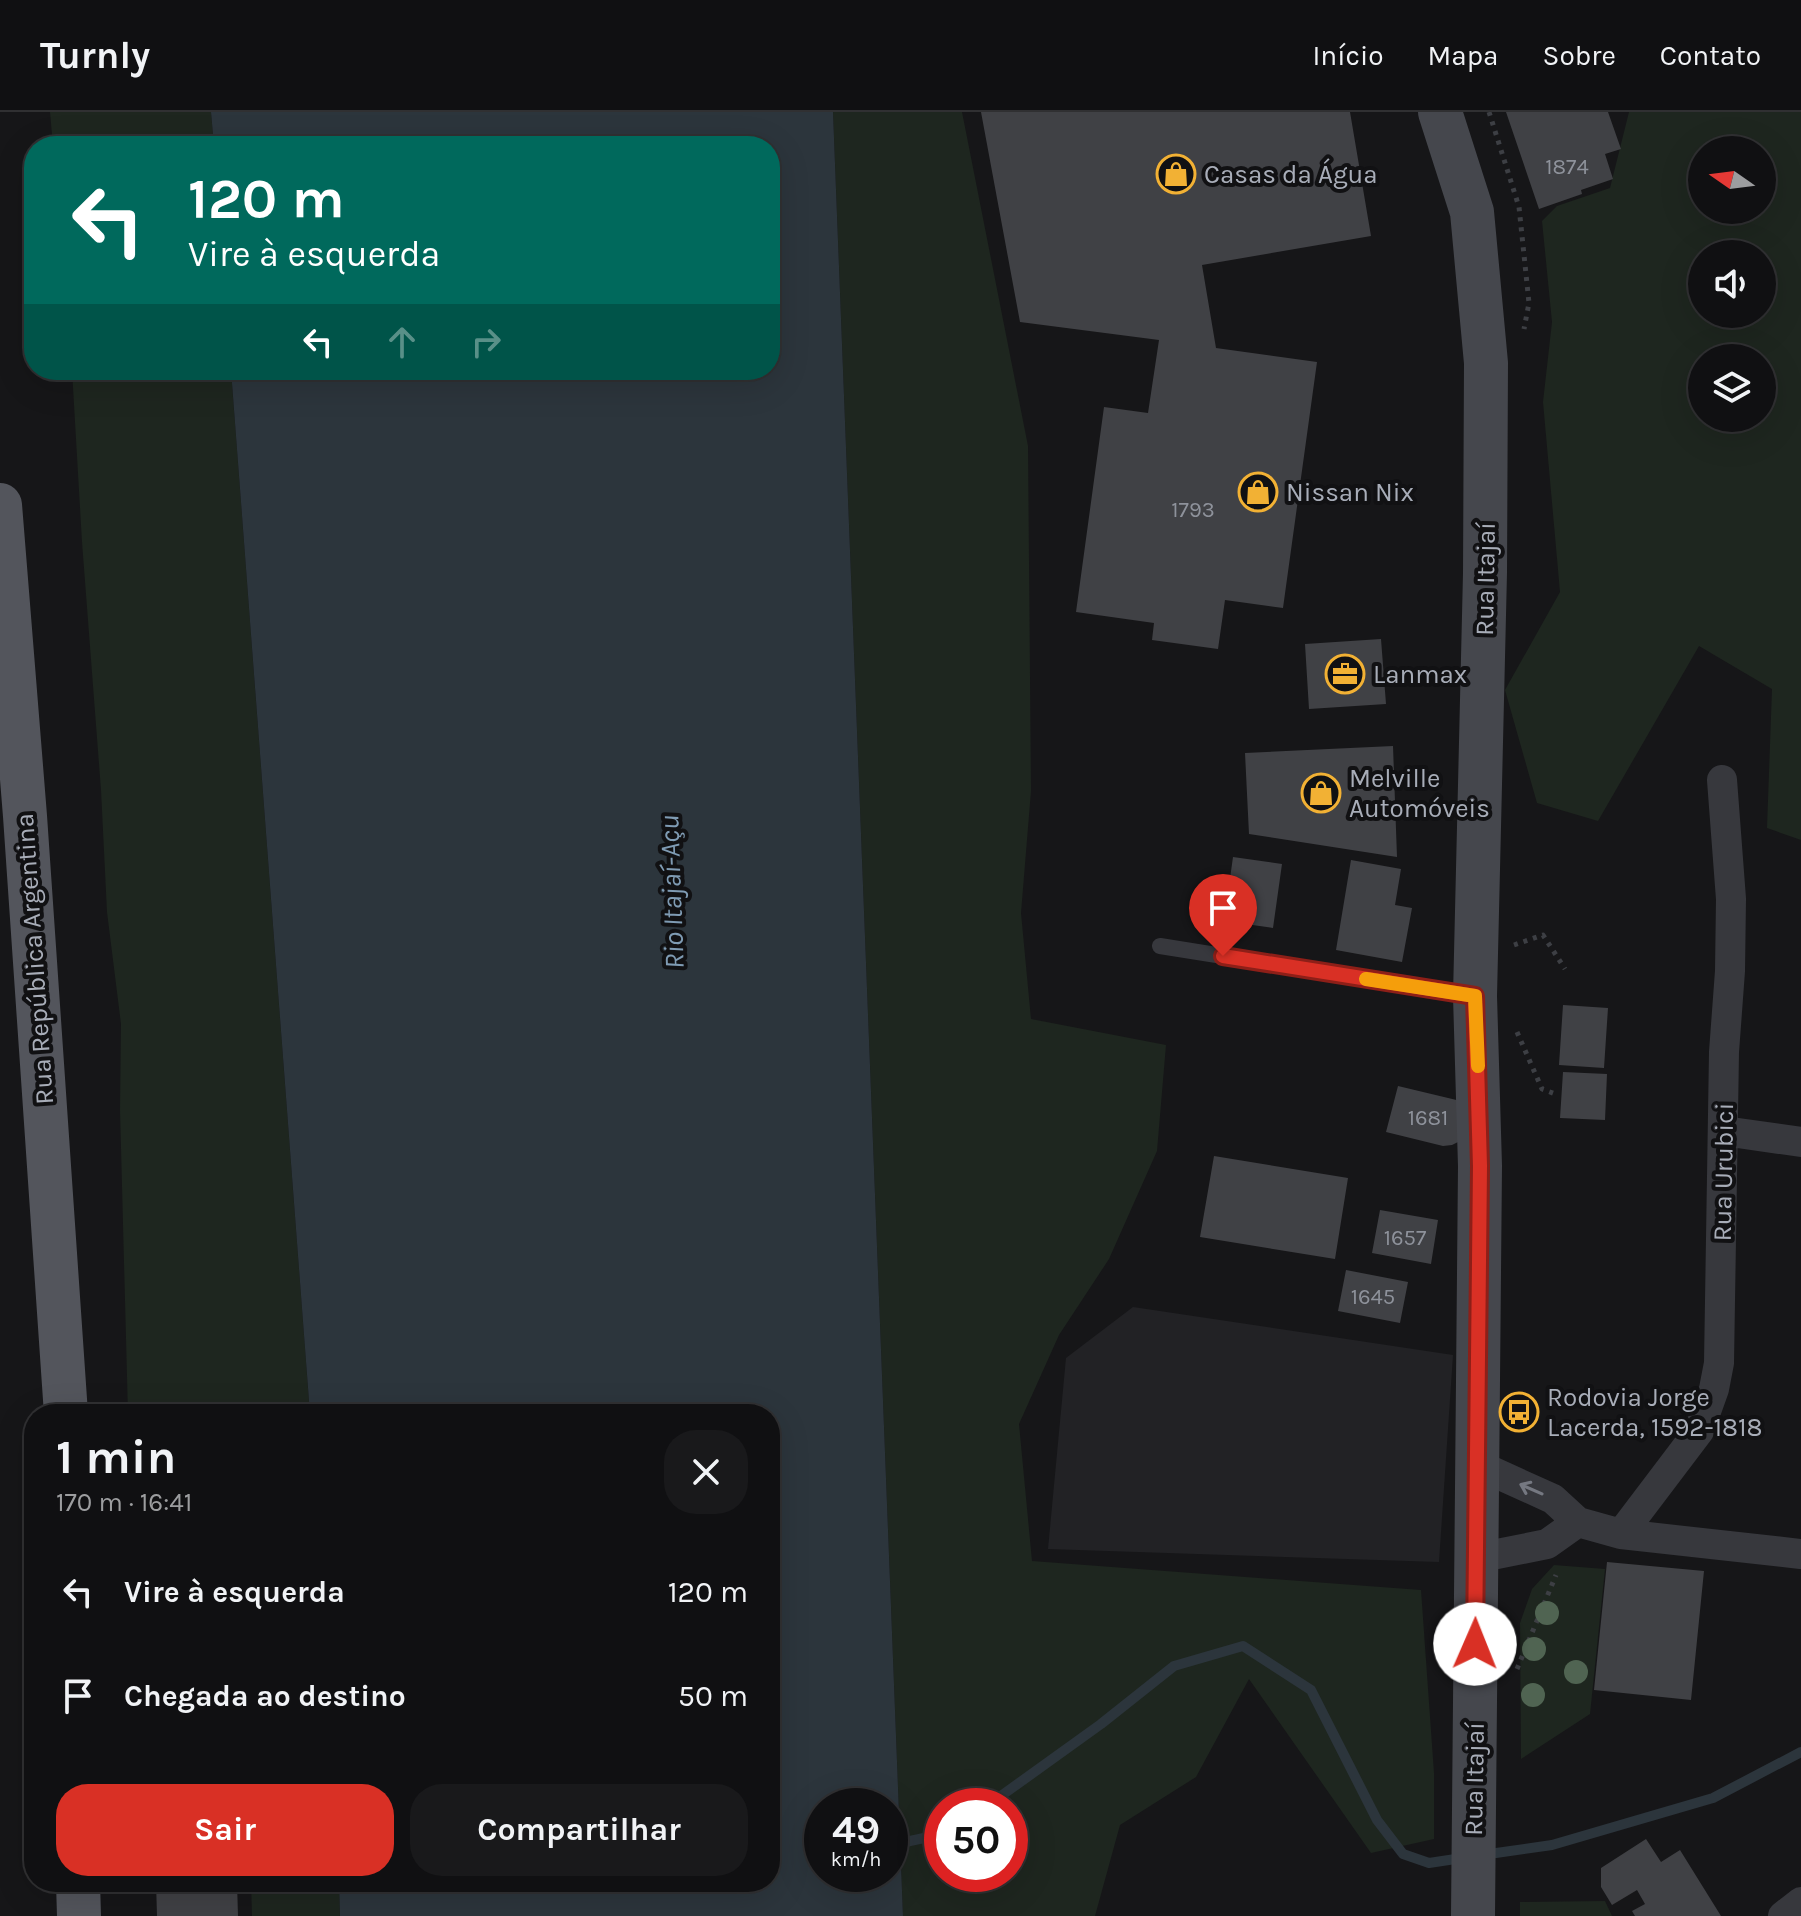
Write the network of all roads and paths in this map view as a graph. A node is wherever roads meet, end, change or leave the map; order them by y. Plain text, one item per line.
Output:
1 (1440, 112) edge
2 (0, 505) edge
3 (1722, 780) dead end
4 (1513, 945) dead end
5 (1160, 946) dead end
6 (1565, 969) dead end
7 (1475, 996) junction
8 (1512, 1020) dead end
9 (1558, 1095) dead end
10 (1724, 1131) junction
11 (1801, 1142) edge
12 (65, 1404) edge
13 (1478, 1465) junction
14 (1578, 1522) junction
15 (1621, 1534) junction
16 (1801, 1554) edge
17 (1477, 1558) junction
18 (1516, 1671) dead end
19 (78, 1892) edge
20 (1801, 1902) edge
21 (1473, 1910) edge
22 (79, 1916) edge
23 (1783, 1916) edge

1 - 7 main road, Rua Itajaí
2 - 12 main road, Rua República Argentina
3 - 10 street, Rua Urubici
4 - 6 path
5 - 7 lane
7 - 13 main road, Rua Itajaí
8 - 9 path
10 - 11 street
10 - 15 street, Rua Urubici
14 -> 13 street
13 - 17 main road, Rua Itajaí
14 - 15 street
14 - 17 street
14 - 18 path
15 - 16 street
17 - 21 main road, Rua Itajaí
19 - 22 main road
20 - 23 street

